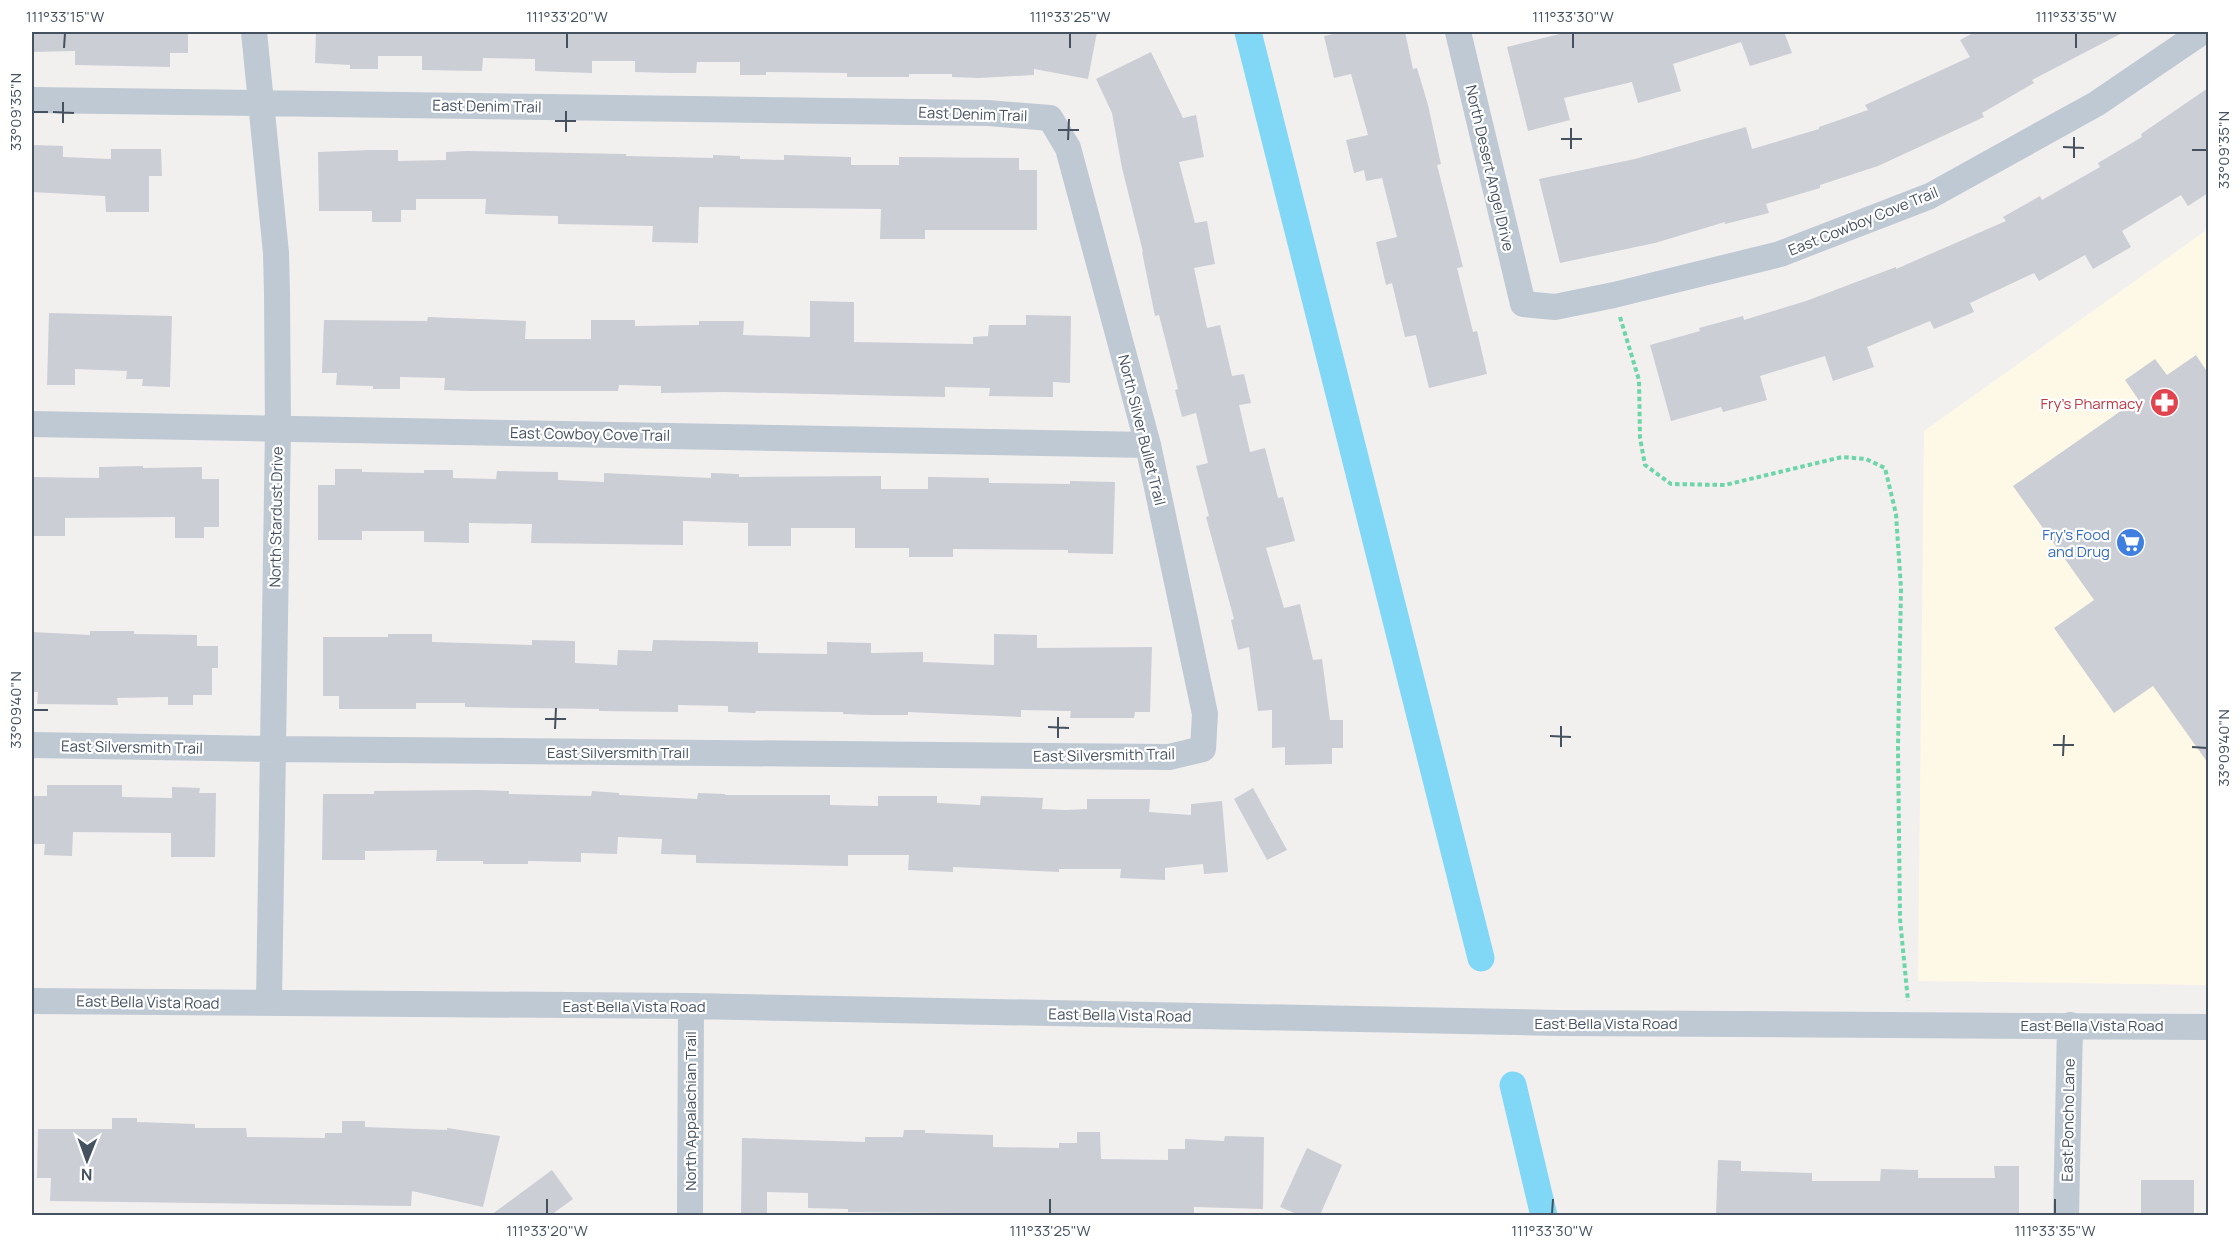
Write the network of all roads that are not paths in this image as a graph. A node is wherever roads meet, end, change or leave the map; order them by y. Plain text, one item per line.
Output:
1 (254, 32) edge
2 (1458, 32) edge
3 (2202, 32) edge
4 (32, 100) edge
5 (261, 103) junction
6 (1050, 118) joint
7 (1522, 304) joint
8 (32, 424) edge
9 (278, 428) junction
10 (1148, 445) junction
11 (32, 745) edge
12 (273, 749) junction
13 (1203, 749) joint
14 (32, 1000) edge
15 (269, 1004) junction
16 (691, 1006) junction
17 (2070, 1025) junction
18 (2208, 1027) edge
19 (690, 1215) edge
20 (2066, 1215) edge

1 - 5 street, North Stardust Drive
2 - 7 street, North Desert Angel Drive
3 - 7 street, East Cowboy Cove Trail
4 - 5 street, East Denim Trail
5 - 6 street, East Denim Trail
5 - 9 street, North Stardust Drive
6 - 10 street, North Silver Bullet Trail
8 - 9 street, East Cowboy Cove Trail
9 - 10 street, East Cowboy Cove Trail
9 - 12 street, North Stardust Drive
10 - 13 street, North Silver Bullet Trail
11 - 12 street, East Silversmith Trail
12 - 13 street, East Silversmith Trail
12 - 15 street, North Stardust Drive
14 - 15 street, East Bella Vista Road
15 - 16 street, East Bella Vista Road
16 - 17 street, East Bella Vista Road
16 - 19 street, North Appalachian Trail
17 - 18 street, East Bella Vista Road
17 - 20 street, East Poncho Lane

